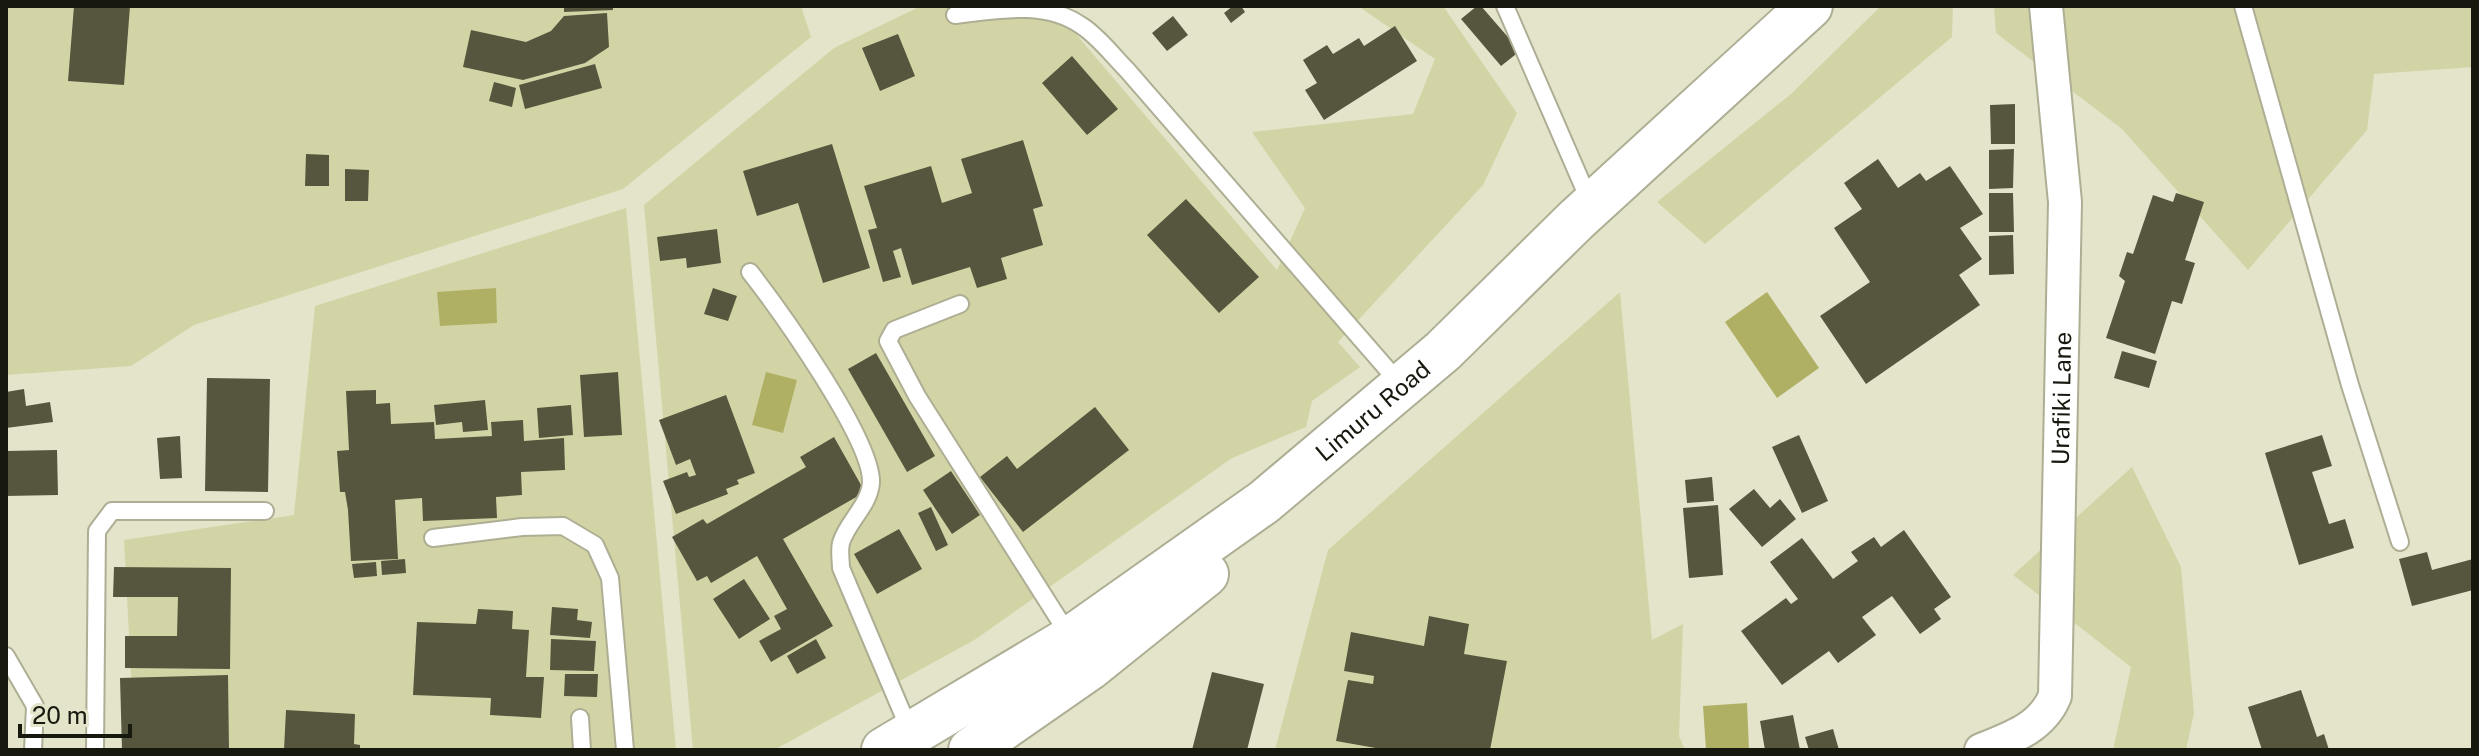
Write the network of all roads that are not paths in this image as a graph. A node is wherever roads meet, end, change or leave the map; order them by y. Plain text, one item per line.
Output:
1 (1505, 6) edge
2 (1810, 6) edge
3 (1838, 6) edge
4 (2046, 6) edge
5 (2243, 6) edge
6 (955, 15) dead end
7 (1592, 206) junction
8 (750, 272) dead end
9 (960, 304) dead end
10 (1402, 386) junction
11 (265, 511) dead end
12 (433, 538) dead end
13 (2400, 542) dead end
14 (1070, 639) junction
15 (6, 656) edge
16 (580, 718) dead end
17 (898, 743) edge
18 (33, 750) edge
19 (95, 750) edge
20 (582, 750) edge
21 (625, 750) edge
22 (971, 750) edge
23 (1981, 750) edge

1 - 7 lane
2 - 7 main road, Limuru Road
3 - 22 main road, Limuru Road
4 - 23 street, Urafiki Lane
5 - 13 lane
6 - 10 lane
7 - 10 main road, Limuru Road
8 - 17 lane
9 - 14 lane
10 - 14 main road, Limuru Road
11 - 19 lane
12 - 21 lane
14 - 17 main road, Limuru Road
15 - 18 lane
16 - 20 lane

